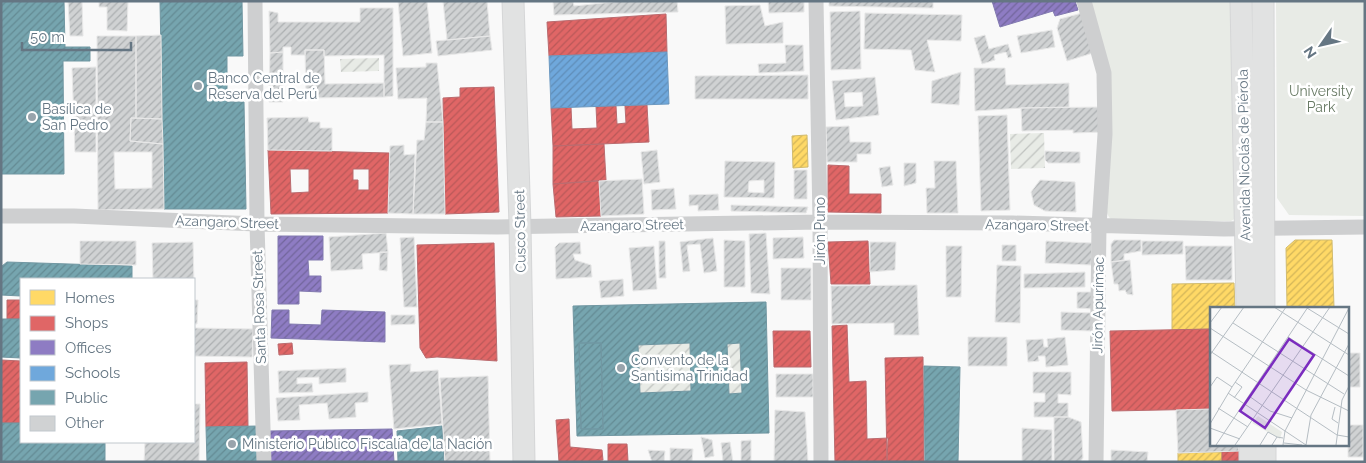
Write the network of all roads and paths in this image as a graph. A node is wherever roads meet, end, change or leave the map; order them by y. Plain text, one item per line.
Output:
1 (255, 1) edge
2 (514, 1) edge
3 (816, 1) edge
4 (1084, 1) edge
5 (1241, 1) edge
6 (1263, 1) edge
7 (1, 216) edge
8 (820, 222) junction
9 (257, 224) junction
10 (520, 226) junction
11 (1099, 226) junction
12 (1365, 227) edge
13 (1254, 228) junction
14 (1247, 307) edge
15 (1264, 307) edge
16 (1250, 446) edge
17 (1265, 446) edge
18 (264, 462) edge
19 (524, 462) edge
20 (821, 462) edge
21 (1096, 462) edge
22 (1250, 462) edge
23 (1265, 462) edge

1 - 9 street, Santa Rosa Street
2 - 10 main road, Cusco Street
3 - 8 street, Jirón Puno
4 - 11 street, Jirón Apurímac
5 - 13 main road, Avenida Nicolás de Piérola
6 - 13 main road, Avenida Nicolás de Piérola
7 - 9 street, Azangaro Street
8 - 10 street, Azangaro Street
8 - 11 street, Azangaro Street
8 - 20 street, Jirón Puno
9 - 10 street, Azangaro Street
9 - 18 street, Santa Rosa Street
10 - 19 main road, Cusco Street
11 - 13 street, Azangaro Street
11 - 21 street, Jirón Apurímac
12 - 13 street, Azangaro Street
13 - 14 main road, Avenida Nicolás de Piérola
13 - 15 main road, Avenida Nicolás de Piérola
16 - 22 main road
17 - 23 main road

